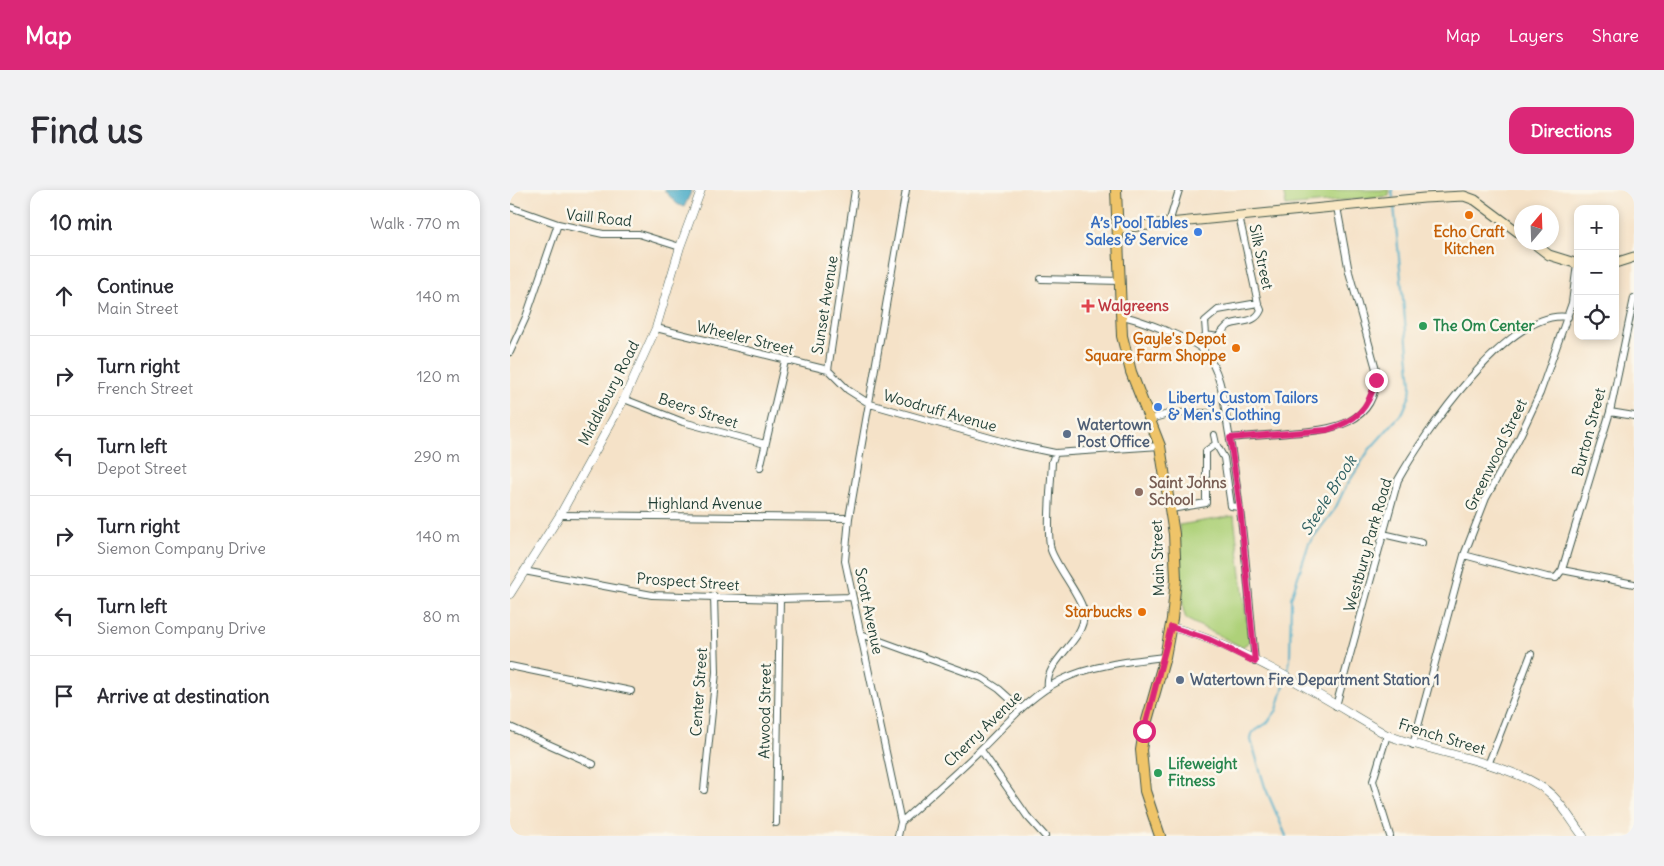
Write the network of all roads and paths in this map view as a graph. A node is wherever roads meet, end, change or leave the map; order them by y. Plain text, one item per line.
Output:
1 (701, 190) edge
2 (855, 190) edge
3 (906, 190) edge
4 (1116, 190) edge
5 (1179, 190) edge
6 (1466, 193) edge
7 (510, 207) edge
8 (1336, 207) junction
9 (1239, 216) junction
10 (1170, 223) junction
11 (558, 224) junction
12 (1118, 228) junction
13 (1514, 229) edge
14 (680, 247) junction
15 (1542, 250) edge
16 (1634, 257) edge
17 (1619, 262) edge
18 (1574, 263) edge
19 (1041, 279) dead end
20 (1120, 281) junction
21 (1574, 287) edge
22 (1634, 298) edge
23 (1258, 303) junction
24 (1121, 316) junction
25 (1568, 317) junction
26 (656, 328) junction
27 (1206, 335) junction
28 (1196, 344) junction
29 (510, 352) edge
30 (785, 361) junction
31 (828, 370) junction
32 (624, 399) junction
33 (870, 404) junction
34 (1610, 412) junction
35 (1209, 413) dead end
36 (1634, 416) edge
37 (1150, 419) junction
38 (1214, 434) dead end
39 (1230, 438) junction
40 (765, 444) junction
41 (1216, 444) junction
42 (1160, 446) junction
43 (1055, 453) junction
44 (760, 468) dead end
45 (1240, 507) junction
46 (1171, 509) junction
47 (560, 515) junction
48 (849, 518) junction
49 (1383, 534) junction
50 (1422, 543) dead end
51 (1464, 555) junction
52 (1562, 570) junction
53 (524, 571) junction
54 (1634, 584) edge
55 (510, 594) edge
56 (714, 596) junction
57 (852, 597) junction
58 (780, 599) junction
59 (1171, 627) junction
60 (861, 634) junction
61 (1531, 654) dead end
62 (1165, 657) junction
63 (1255, 662) junction
64 (510, 666) edge
65 (1048, 688) junction
66 (631, 691) dead end
67 (1336, 706) junction
68 (1020, 708) junction
69 (510, 727) edge
70 (1387, 735) junction
71 (1413, 745) junction
72 (981, 750) junction
73 (593, 764) dead end
74 (1488, 765) junction
75 (704, 790) dead end
76 (901, 822) junction
77 (776, 823) dead end
78 (898, 836) edge
79 (1046, 836) edge
80 (1160, 836) edge
81 (1390, 836) edge
82 (1583, 836) edge

1 - 14 street, Middlebury Road
2 - 31 street, Sunset Avenue
3 - 33 street, Woodruff Avenue
4 - 12 main road, Main Street
5 - 10 street
6 - 8 main road
6 - 13 main road
7 - 11 street
8 - 9 main road
8 - 39 street
9 - 10 main road
9 - 23 street, Silk Street
10 - 12 main road
11 - 14 street, Vaill Road
11 - 29 street, Vaill Road
12 - 20 main road, Main Street
14 - 26 street, Middlebury Road
15 - 18 main road
16 - 17 main road
19 - 20 street
20 - 24 main road, Main Street
21 - 25 street, Greenwood Street
22 - 34 street, Burton Street
23 - 27 street, Silk Street
23 - 27 street, Silk Street
24 - 28 street
24 - 37 main road, Main Street
25 - 49 street, Westbury Park Road
25 - 51 street, Greenwood Street
26 - 30 street, Wheeler Street
26 - 32 street, Middlebury Road
27 - 28 street, Silk Street
28 - 39 street
30 - 31 street, Wheeler Street
30 - 40 street
31 - 33 street, Sunset Avenue
32 - 40 street, Beers Street
32 - 47 street, Middlebury Road
33 - 43 street, Woodruff Avenue
33 - 48 street, Scott Avenue
34 - 36 street
34 - 52 street, Burton Street
35 - 37 street
37 - 42 main road, Main Street
38 - 41 street
39 - 45 street
40 - 44 street
41 - 45 street
41 - 46 street
42 - 43 street, Woodruff Avenue
42 - 46 main road, Main Street
43 - 65 street
45 - 63 street
46 - 59 main road, Main Street
47 - 48 street, Highland Avenue
47 - 53 street, Middlebury Road
48 - 57 street, Scott Avenue
49 - 50 street
49 - 67 street, Westbury Park Road
51 - 52 street
51 - 71 street, Greenwood Street
52 - 54 street
53 - 55 street, Middlebury Road
53 - 56 street, Prospect Street
56 - 58 street, Prospect Street
56 - 75 street, Center Street
57 - 58 street, Prospect Street
57 - 60 street, Scott Avenue
58 - 77 street, Atwood Street
59 - 62 main road, Main Street
59 - 63 street, French Street
60 - 68 street
60 - 76 street, Scott Avenue
61 - 74 street
62 - 65 street, Cherry Avenue
62 - 80 main road, Main Street
63 - 67 street, French Street
64 - 66 street
65 - 68 street, Cherry Avenue
67 - 70 street, French Street
68 - 72 street, Cherry Avenue
69 - 73 street
70 - 71 street, French Street
70 - 81 street
71 - 74 street, French Street
72 - 76 street, Cherry Avenue
72 - 79 street
74 - 82 street, French Street
76 - 78 street

